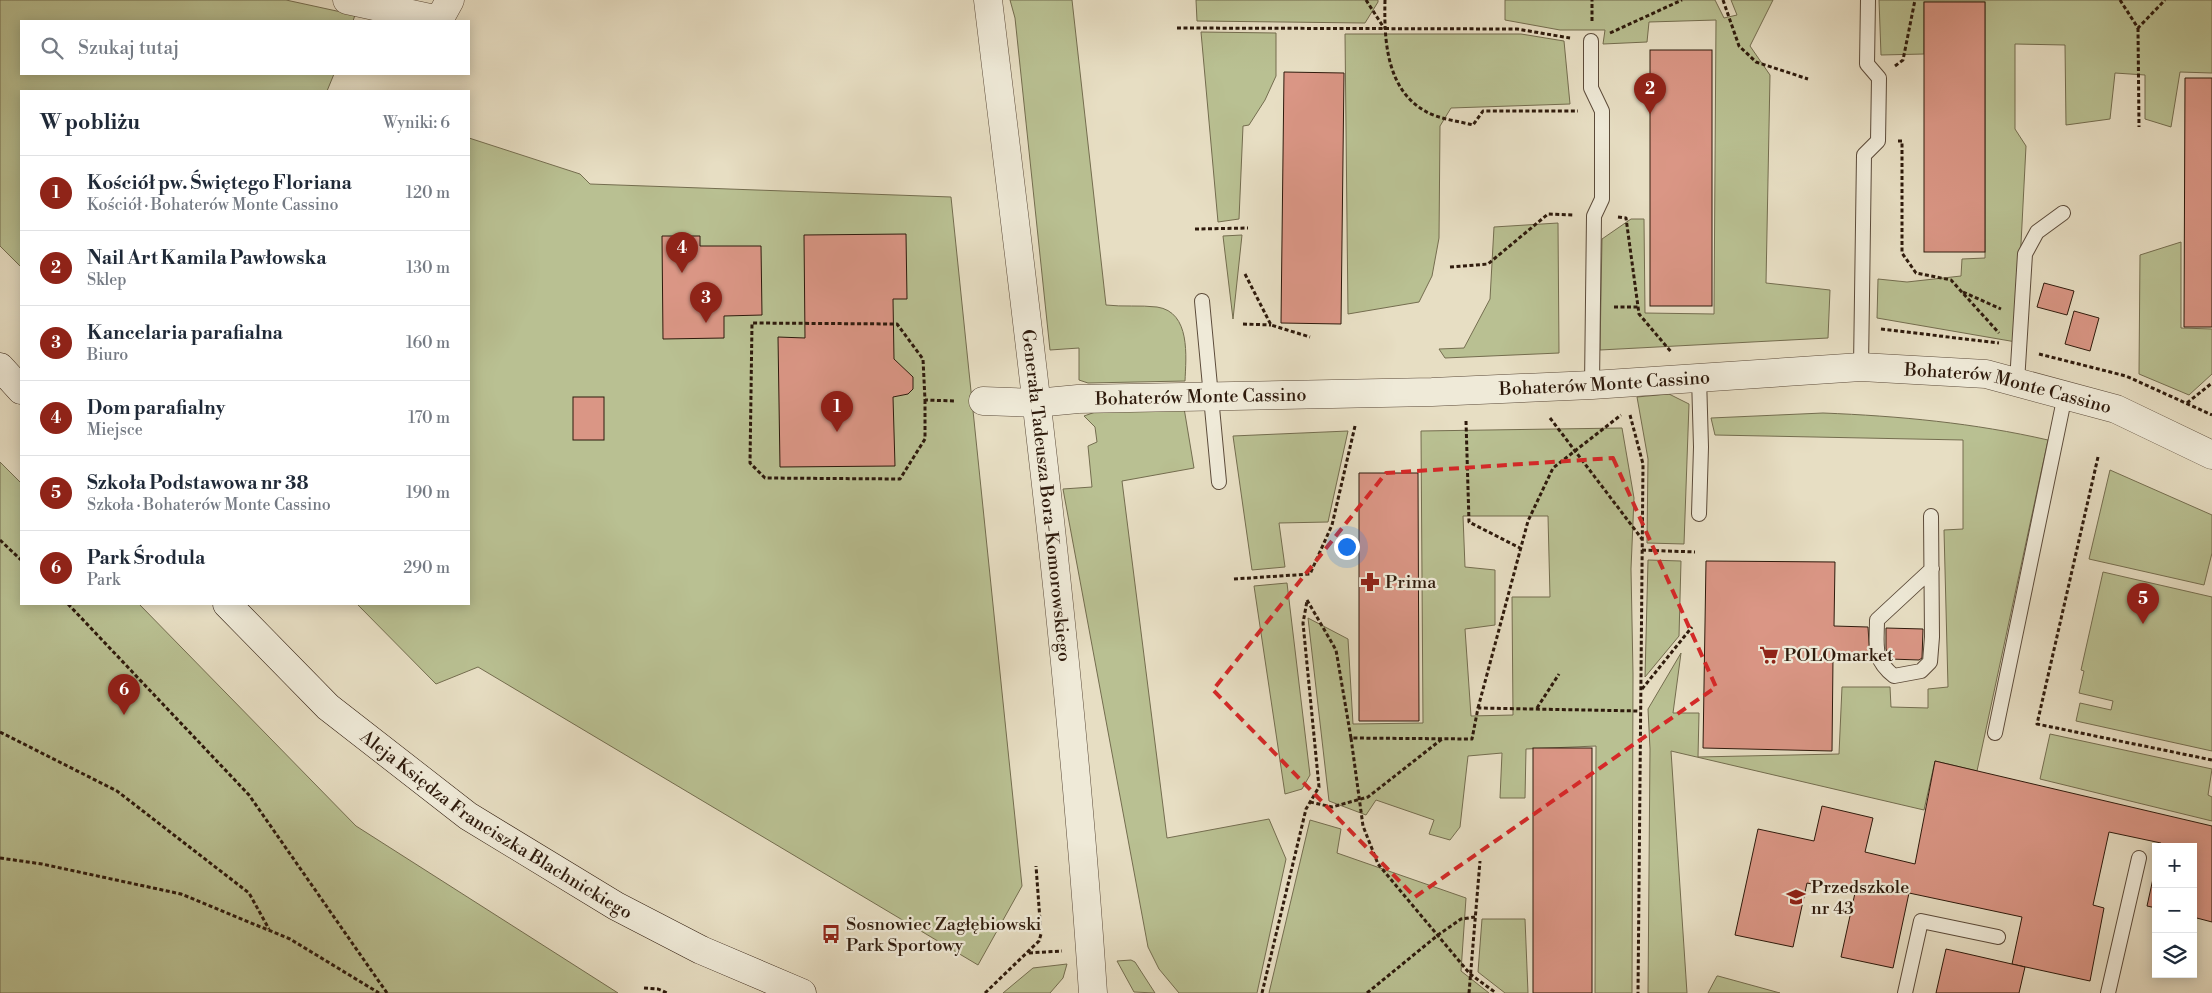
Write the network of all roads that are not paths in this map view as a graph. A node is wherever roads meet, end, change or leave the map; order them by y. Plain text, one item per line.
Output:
1 (347, 0) edge
2 (450, 0) edge
3 (988, 0) edge
4 (1868, 0) edge
5 (1591, 41) road end
6 (2063, 213) dead end
7 (1202, 301) dead end
8 (0, 367) edge
9 (1861, 368) junction
10 (1699, 377) junction
11 (2017, 382) junction
12 (1592, 385) junction
13 (20, 389) edge
14 (2065, 395) junction
15 (1212, 397) junction
16 (983, 402) road end
17 (1036, 403) junction
18 (2212, 455) edge
19 (1219, 482) dead end
20 (1699, 514) dead end
21 (1931, 516) dead end
22 (1932, 569) junction
23 (228, 605) edge
24 (1995, 733) dead end
25 (2139, 858) dead end
26 (1998, 937) dead end
27 (802, 993) edge
28 (1093, 993) edge
29 (1905, 993) edge
30 (2108, 993) edge

1 - 2 street
3 - 17 street, Generała Tadeusza Bora-Komorowskiego
4 - 9 lane
5 - 12 lane
6 - 11 lane
7 - 15 lane
8 - 13 street
9 - 10 street, Bohaterów Monte Cassino
9 - 11 street, Bohaterów Monte Cassino
10 - 12 street, Bohaterów Monte Cassino
10 - 20 lane
11 - 14 street, Bohaterów Monte Cassino
12 - 15 street, Bohaterów Monte Cassino
14 - 18 street, Bohaterów Monte Cassino
14 - 24 lane
15 - 17 street, Bohaterów Monte Cassino
15 - 19 lane
16 - 17 street, Bohaterów Monte Cassino
17 - 28 street, Generała Tadeusza Bora-Komorowskiego
21 - 22 lane
22 - 22 lane
23 - 27 street, Aleja Księdza Franciszka Blachnickiego
25 - 30 lane
26 - 29 lane

